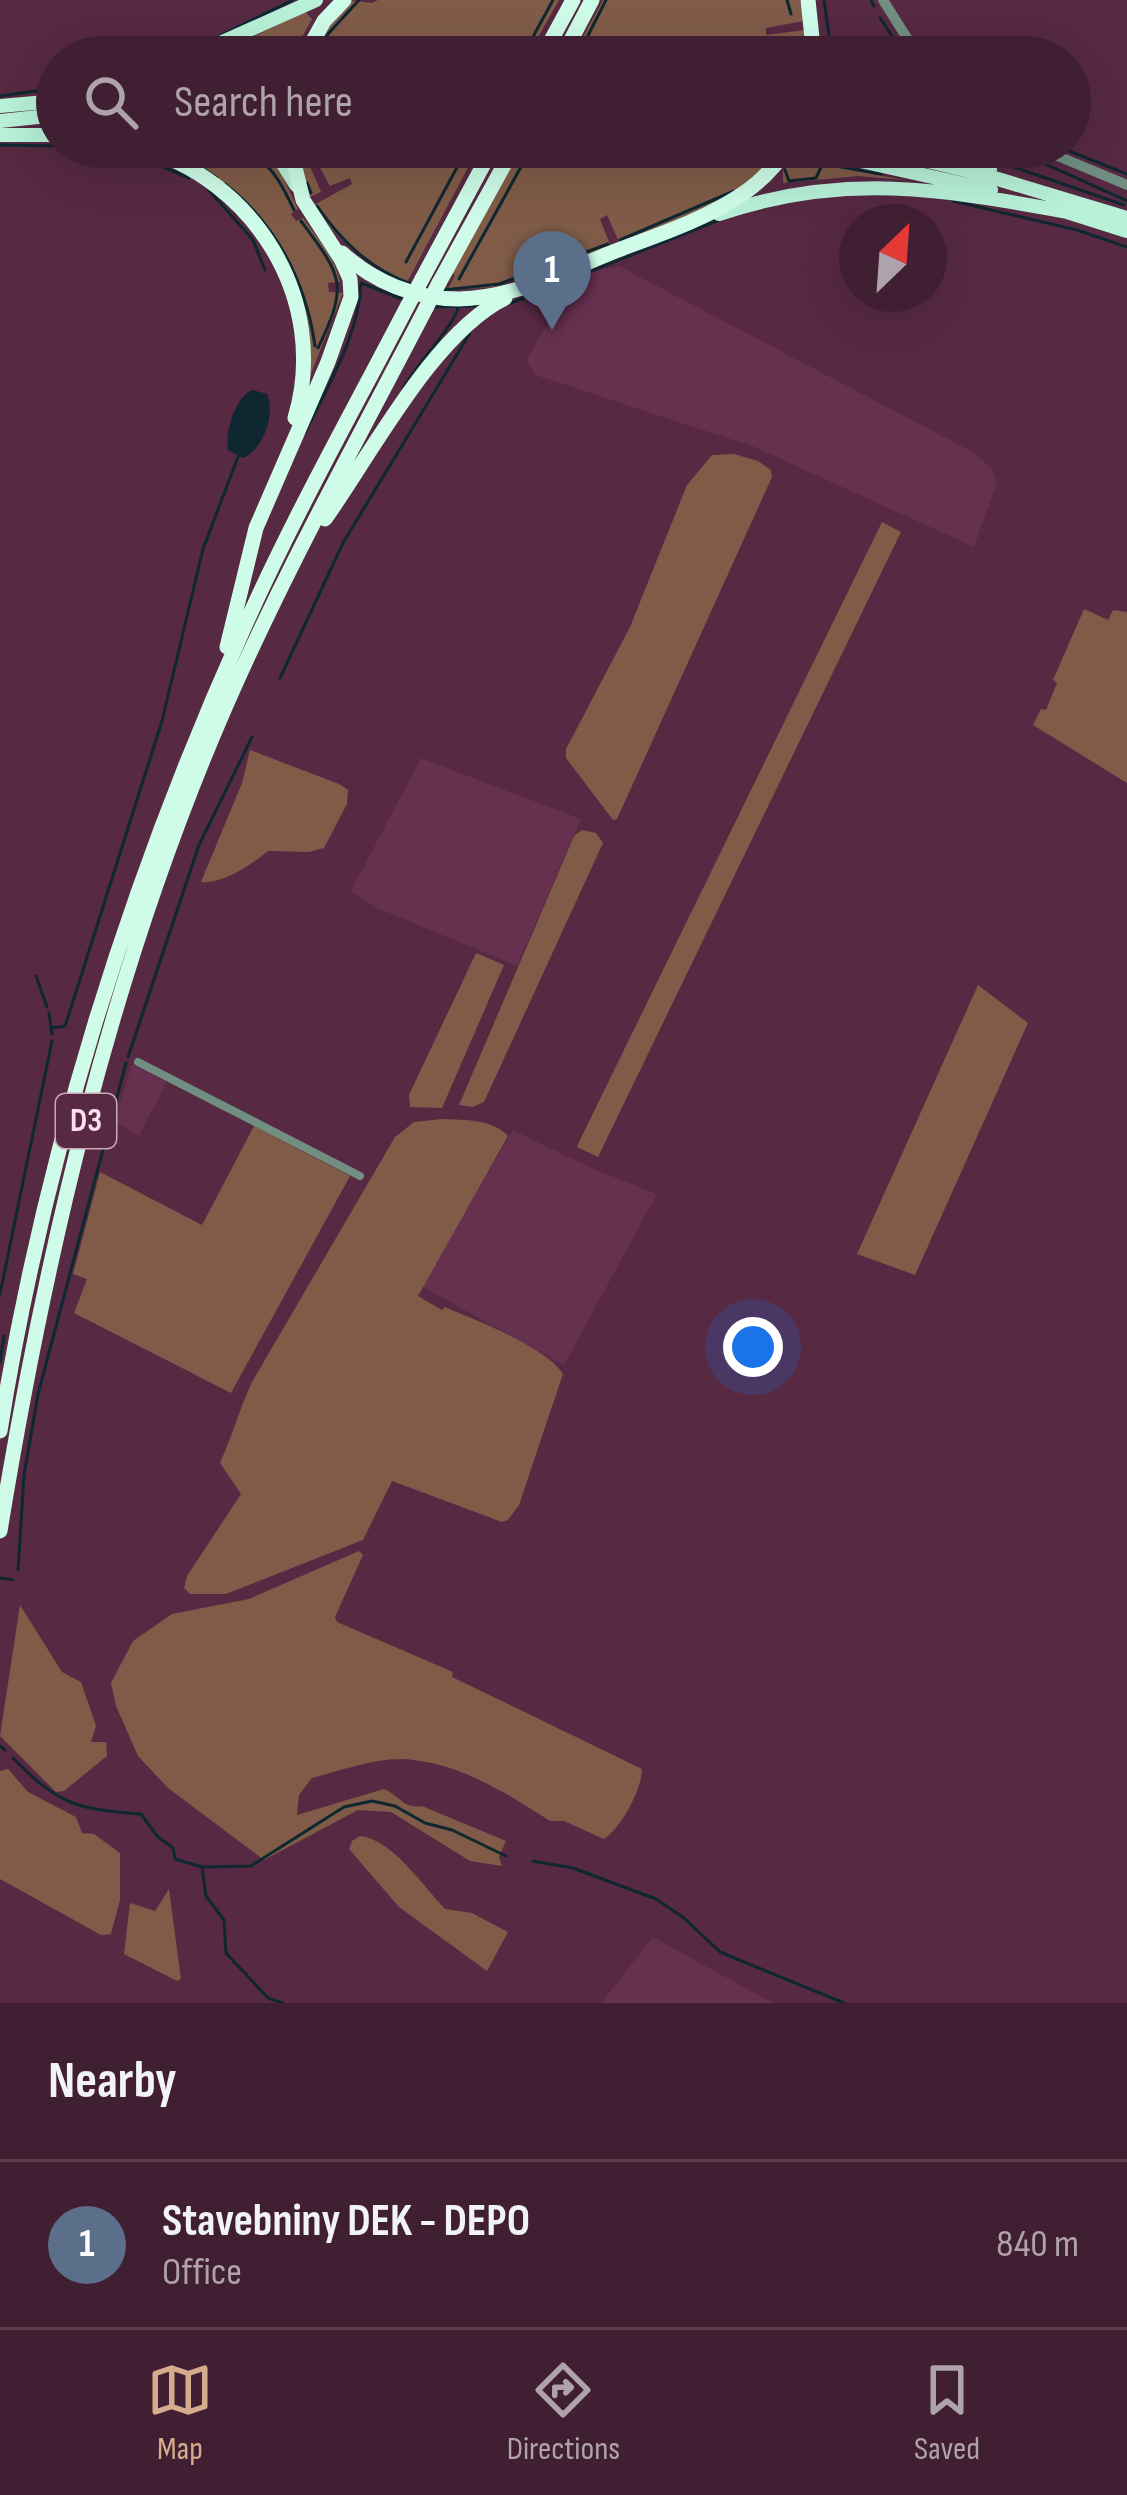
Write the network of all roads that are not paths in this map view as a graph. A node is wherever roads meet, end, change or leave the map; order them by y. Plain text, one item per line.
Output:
1 (316, 0) edge
2 (344, 0) edge
3 (572, 0) edge
4 (592, 0) edge
5 (808, 0) edge
6 (883, 0) edge
7 (236, 36) edge
8 (316, 36) edge
9 (553, 36) edge
10 (573, 36) edge
11 (814, 36) edge
12 (906, 36) edge
13 (36, 102) edge
14 (0, 106) edge
15 (36, 117) edge
16 (0, 121) edge
17 (0, 135) edge
18 (36, 135) edge
19 (189, 168) edge
20 (286, 168) edge
21 (295, 168) edge
22 (483, 168) edge
23 (501, 168) edge
24 (773, 168) edge
25 (898, 168) edge
26 (951, 168) edge
27 (989, 168) edge
28 (1086, 168) edge
29 (1127, 185) edge
30 (1062, 196) junction
31 (303, 200) junction
32 (1068, 212) junction
33 (1127, 218) edge
34 (670, 231) junction
35 (1127, 231) edge
36 (327, 238) junction
37 (546, 279) junction
38 (431, 281) junction
39 (269, 494) junction
40 (290, 570) junction
41 (205, 719) junction
42 (138, 1063) dead end
43 (360, 1176) dead end
44 (0, 1431) edge
45 (0, 1531) edge

1 - 7 highway
2 - 8 highway
3 - 9 highway
4 - 10 highway
5 - 11 highway
6 - 12 street
13 - 14 highway
15 - 16 highway
17 - 18 highway
19 - 39 highway
20 - 31 highway
21 - 31 highway
22 - 38 highway, D3
23 - 38 highway, D3
24 - 34 highway
25 - 32 highway
26 - 30 highway
27 - 30 highway
28 - 29 street
30 - 33 highway
31 - 36 highway
32 - 34 highway
32 - 35 highway
34 - 37 highway
36 - 37 highway
36 - 39 highway
37 - 40 highway
38 - 40 highway, D3, bridge
38 - 41 highway, D3, bridge
39 - 41 highway
40 - 45 highway, D3
41 - 44 highway, D3
42 - 43 street

